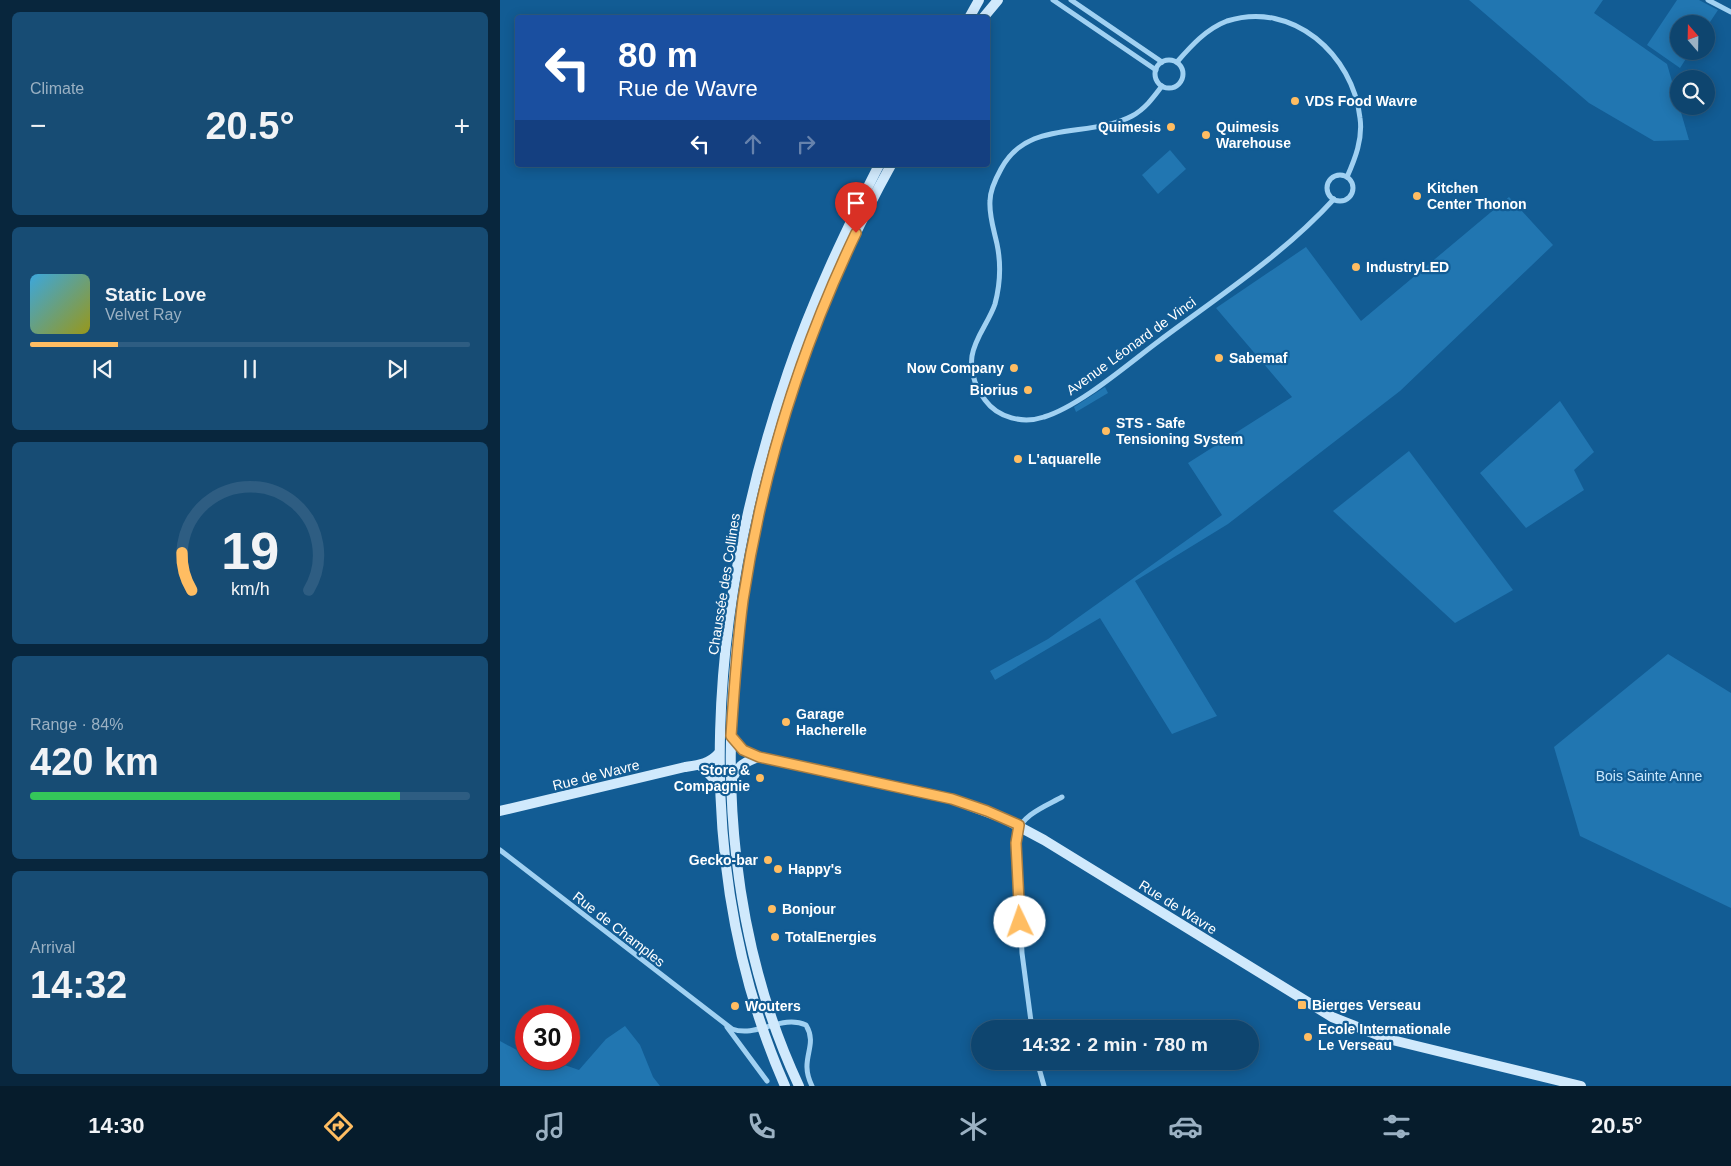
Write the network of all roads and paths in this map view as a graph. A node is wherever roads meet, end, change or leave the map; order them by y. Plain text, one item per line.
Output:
1 (979, 0) edge
2 (998, 0) edge
3 (1053, 0) edge
4 (1071, 0) edge
5 (1708, 0) edge
6 (1731, 12) edge
7 (971, 15) edge
8 (986, 15) edge
9 (1162, 62) junction
10 (1177, 62) junction
11 (1156, 70) junction
12 (1162, 86) junction
13 (878, 167) edge
14 (890, 167) edge
15 (1347, 177) junction
16 (1334, 199) junction
17 (731, 736) junction
18 (719, 752) junction
19 (759, 757) junction
20 (700, 765) junction
21 (719, 784) junction
22 (730, 786) junction
23 (1062, 797) dead end
24 (500, 811) edge
25 (1019, 825) junction
26 (500, 850) edge
27 (1031, 1020) edge
28 (775, 1024) junction
29 (725, 1025) junction
30 (762, 1028) junction
31 (1040, 1070) edge
32 (767, 1081) dead end
33 (785, 1086) edge
34 (799, 1086) edge
35 (812, 1086) edge
36 (1044, 1086) edge
37 (1581, 1086) edge

1 - 7 main road
2 - 8 main road
3 - 11 street
4 - 9 street
5 - 6 street
9 - 10 street
9 - 11 street
10 - 12 street
10 - 15 street, Avenue Léonard de Vinci
11 - 12 street
12 - 16 street, Avenue Léonard de Vinci
13 - 18 main road, Chaussée des Collines
14 - 17 main road, Chaussée des Collines
15 - 16 street
15 - 16 street, Avenue Léonard de Vinci
17 - 19 main road, Rue de Wavre
17 - 22 main road, Chaussée des Collines
18 - 20 main road, Rue de Wavre
18 - 21 main road, Chaussée des Collines
19 - 22 main road
19 - 25 main road, Rue de Wavre
20 - 21 main road
20 - 24 main road, Rue de Wavre
21 - 30 main road, Chaussée des Collines
22 - 28 main road
23 - 25 street
25 - 27 street
25 - 37 main road, Rue de Wavre
26 - 29 street, Rue de Champles
28 - 30 street, Rue de Champles
28 - 34 main road
28 - 35 street
29 - 30 street, Rue de Champles
29 - 32 street, Rue de Champles
30 - 33 main road, Chaussée des Collines
31 - 36 street

